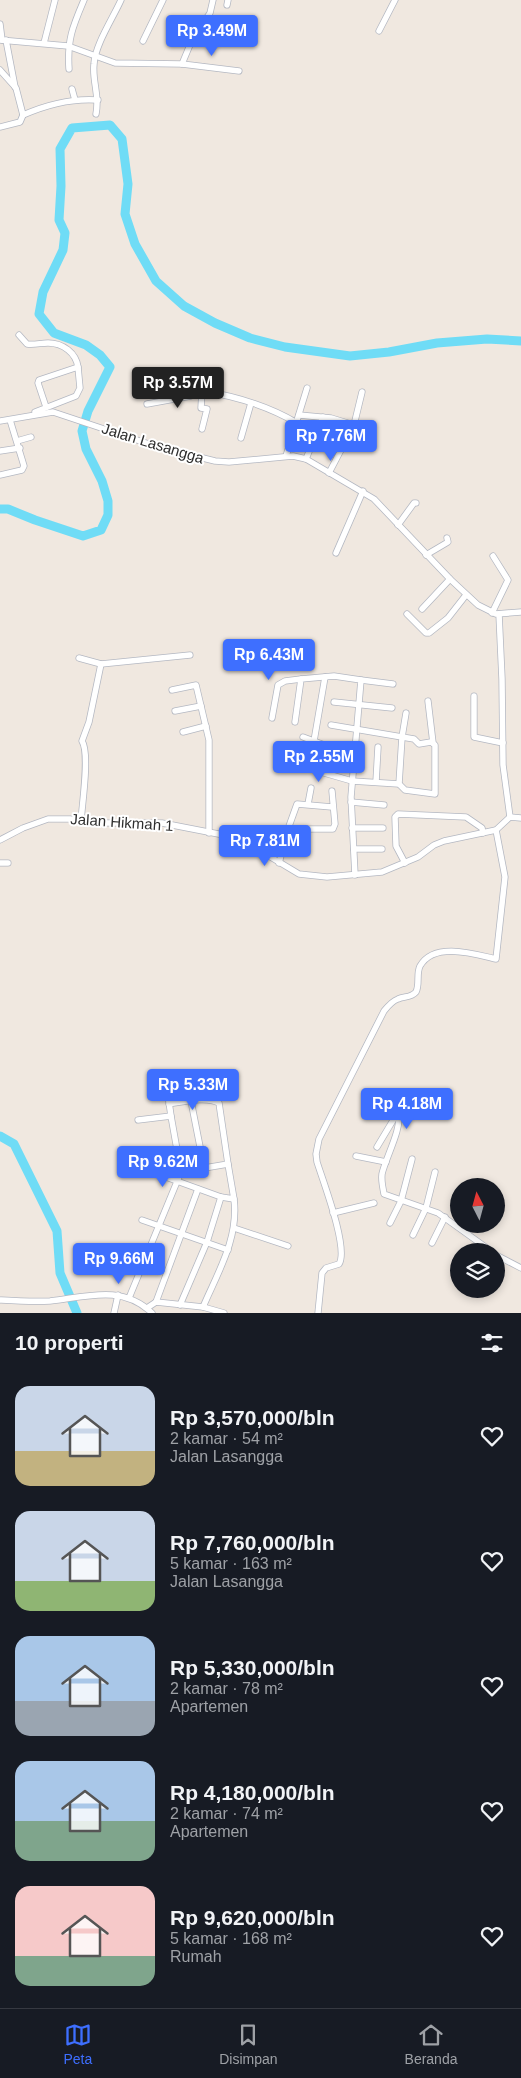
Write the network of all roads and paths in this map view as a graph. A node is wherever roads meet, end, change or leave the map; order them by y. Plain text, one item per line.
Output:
1 (55, 0) edge
2 (84, 0) edge
3 (121, 0) edge
4 (163, 0) edge
5 (213, 0) edge
6 (395, 0) edge
7 (0, 24) edge
8 (379, 30) dead end
9 (3, 40) edge
10 (143, 41) dead end
11 (44, 43) junction
12 (68, 46) junction
13 (95, 56) junction
14 (182, 64) junction
15 (69, 69) dead end
16 (0, 70) edge
17 (239, 71) dead end
18 (16, 88) junction
19 (72, 89) dead end
20 (75, 100) junction
21 (98, 100) junction
22 (96, 114) dead end
23 (23, 115) junction
24 (0, 127) edge
25 (19, 335) dead end
26 (78, 367) junction
27 (307, 388) dead end
28 (202, 391) junction
29 (362, 392) dead end
30 (146, 404) dead end
31 (251, 404) junction
32 (46, 407) junction
33 (299, 415) junction
34 (24, 417) junction
35 (323, 417) junction
36 (10, 420) junction
37 (0, 421) edge
38 (296, 423) junction
39 (354, 425) junction
40 (202, 429) dead end
41 (31, 438) dead end
42 (241, 438) dead end
43 (17, 441) junction
44 (20, 448) junction
45 (0, 451) edge
46 (286, 456) junction
47 (306, 459) junction
48 (329, 473) junction
49 (0, 476) edge
50 (363, 492) junction
51 (416, 503) dead end
52 (398, 525) junction
53 (448, 538) dead end
54 (336, 554) dead end
55 (426, 555) junction
56 (493, 556) dead end
57 (450, 579) junction
58 (466, 595) junction
59 (422, 609) dead end
60 (521, 612) edge
61 (407, 614) dead end
62 (496, 614) junction
63 (190, 656) dead end
64 (79, 658) dead end
65 (101, 664) junction
66 (325, 677) junction
67 (301, 679) junction
68 (361, 680) junction
69 (393, 684) dead end
70 (172, 690) dead end
71 (474, 696) dead end
72 (428, 701) dead end
73 (334, 702) dead end
74 (358, 705) junction
75 (201, 706) junction
76 (392, 708) dead end
77 (175, 711) dead end
78 (406, 713) dead end
79 (272, 718) dead end
80 (295, 722) dead end
81 (331, 724) dead end
82 (206, 726) junction
83 (356, 730) junction
84 (183, 732) dead end
85 (304, 737) dead end
86 (402, 737) junction
87 (314, 741) junction
88 (432, 743) junction
89 (503, 743) junction
90 (378, 747) dead end
91 (354, 756) junction
92 (293, 764) dead end
93 (352, 781) junction
94 (376, 782) junction
95 (399, 784) junction
96 (311, 788) dead end
97 (332, 792) dead end
98 (351, 802) junction
99 (308, 804) junction
100 (384, 805) dead end
101 (332, 807) junction
102 (510, 817) junction
103 (521, 818) edge
104 (80, 821) junction
105 (352, 828) junction
106 (382, 828) dead end
107 (288, 829) junction
108 (496, 830) junction
109 (209, 833) junction
110 (483, 833) junction
111 (0, 840) edge
112 (354, 849) junction
113 (382, 849) dead end
114 (8, 863) dead end
115 (279, 863) junction
116 (405, 863) junction
117 (0, 864) edge
118 (355, 875) junction
119 (166, 1081) dead end
120 (191, 1101) junction
121 (404, 1102) dead end
122 (169, 1104) junction
123 (398, 1113) junction
124 (171, 1116) junction
125 (138, 1120) dead end
126 (377, 1147) dead end
127 (356, 1156) dead end
128 (412, 1159) dead end
129 (386, 1162) junction
130 (228, 1164) junction
131 (204, 1167) junction
132 (152, 1172) dead end
133 (181, 1172) junction
134 (435, 1172) dead end
135 (177, 1181) junction
136 (198, 1188) junction
137 (221, 1197) junction
138 (234, 1199) junction
139 (401, 1201) junction
140 (374, 1202) dead end
141 (426, 1208) junction
142 (333, 1213) junction
143 (445, 1217) junction
144 (142, 1220) dead end
145 (390, 1223) dead end
146 (160, 1226) junction
147 (234, 1228) junction
148 (181, 1234) junction
149 (413, 1235) dead end
150 (207, 1242) junction
151 (432, 1243) dead end
152 (480, 1243) edge
153 (288, 1246) dead end
154 (228, 1250) junction
155 (505, 1260) edge
156 (521, 1268) edge
157 (118, 1295) junction
158 (130, 1298) junction
159 (0, 1300) edge
160 (156, 1302) junction
161 (180, 1305) junction
162 (203, 1307) junction
163 (149, 1311) edge
164 (114, 1313) edge
165 (224, 1313) edge
166 (318, 1313) edge

1 - 11 street
2 - 12 street
3 - 13 street
4 - 10 street
5 - 14 street
6 - 8 street
7 - 9 street
9 - 11 street
9 - 18 street
11 - 12 street
12 - 13 street
12 - 15 street
13 - 14 street
13 - 21 street
14 - 17 street
16 - 18 street
18 - 23 street
19 - 20 street
20 - 21 street
20 - 23 street
21 - 22 street
23 - 24 street
25 - 26 street
26 - 32 street
26 - 32 street
27 - 33 street
28 - 30 street
28 - 31 street
28 - 40 street
29 - 39 street
31 - 38 street
31 - 42 street
32 - 34 street
33 - 35 street
33 - 38 street
34 - 36 street, Jalan Lasangga
34 - 46 street, Jalan Lasangga
35 - 39 street
35 - 47 street
36 - 37 street, Jalan Lasangga
36 - 43 street
38 - 46 street
39 - 48 street
41 - 43 street
43 - 44 street
44 - 45 street
44 - 49 street
46 - 47 street, Jalan Lasangga
47 - 48 street, Jalan Lasangga
48 - 50 street, Jalan Lasangga
50 - 52 street, Jalan Lasangga
50 - 54 street
51 - 52 street
52 - 55 street, Jalan Lasangga
53 - 55 street
55 - 57 street, Jalan Lasangga
56 - 62 street
57 - 58 street, Jalan Lasangga
57 - 59 street
58 - 61 street
58 - 62 street, Jalan Lasangga
60 - 62 street
62 - 89 street
63 - 65 street
64 - 65 street
65 - 104 street
66 - 67 street
66 - 68 street
66 - 87 street
67 - 79 street
67 - 80 street
68 - 69 street
68 - 74 street
70 - 75 street
71 - 89 street
72 - 88 street
73 - 74 street
74 - 76 street
74 - 83 street
75 - 77 street
75 - 82 street
78 - 86 street
81 - 83 street
82 - 84 street
82 - 109 street
83 - 86 street
83 - 91 street
85 - 87 street
86 - 88 street
86 - 95 street
87 - 91 street
88 - 95 street
89 - 102 street
90 - 94 street
91 - 93 street
92 - 93 street
93 - 94 street
93 - 98 street
94 - 95 street
96 - 99 street
97 - 101 street
98 - 100 street
98 - 105 street
99 - 101 street
99 - 107 street
101 - 107 street
102 - 103 street
102 - 108 street, Jalan Hikmah 1
104 - 109 street, Jalan Hikmah 1
104 - 111 street, Jalan Hikmah 1
105 - 106 street
105 - 112 street
107 - 115 street
108 - 110 street, Jalan Hikmah 1
108 - 142 street
109 - 115 street, Jalan Hikmah 1
110 - 116 street, Jalan Hikmah 1
110 - 116 street
112 - 113 street
112 - 118 street
114 - 117 street
115 - 118 street, Jalan Hikmah 1
116 - 118 street, Jalan Hikmah 1
119 - 122 street
120 - 122 street
120 - 130 street
120 - 131 street
121 - 123 street
122 - 124 street
123 - 126 street
123 - 129 street
124 - 125 street
124 - 133 street
127 - 129 street
128 - 139 street
129 - 139 street
130 - 131 street
130 - 138 street
131 - 133 street
132 - 135 street
133 - 135 street
134 - 141 street
135 - 136 street
135 - 146 street
136 - 137 street
136 - 148 street
137 - 138 street
137 - 150 street
138 - 147 street
139 - 141 street
139 - 145 street
140 - 142 street
141 - 143 street
141 - 149 street
142 - 166 street
143 - 151 street
143 - 152 street
144 - 146 street
146 - 148 street
146 - 158 street
147 - 153 street
147 - 154 street
148 - 150 street
148 - 160 street
150 - 154 street
150 - 161 street
154 - 162 street
155 - 156 street
157 - 158 street
157 - 159 street
157 - 164 street
158 - 163 street
160 - 161 street
160 - 163 street
161 - 162 street
162 - 165 street

